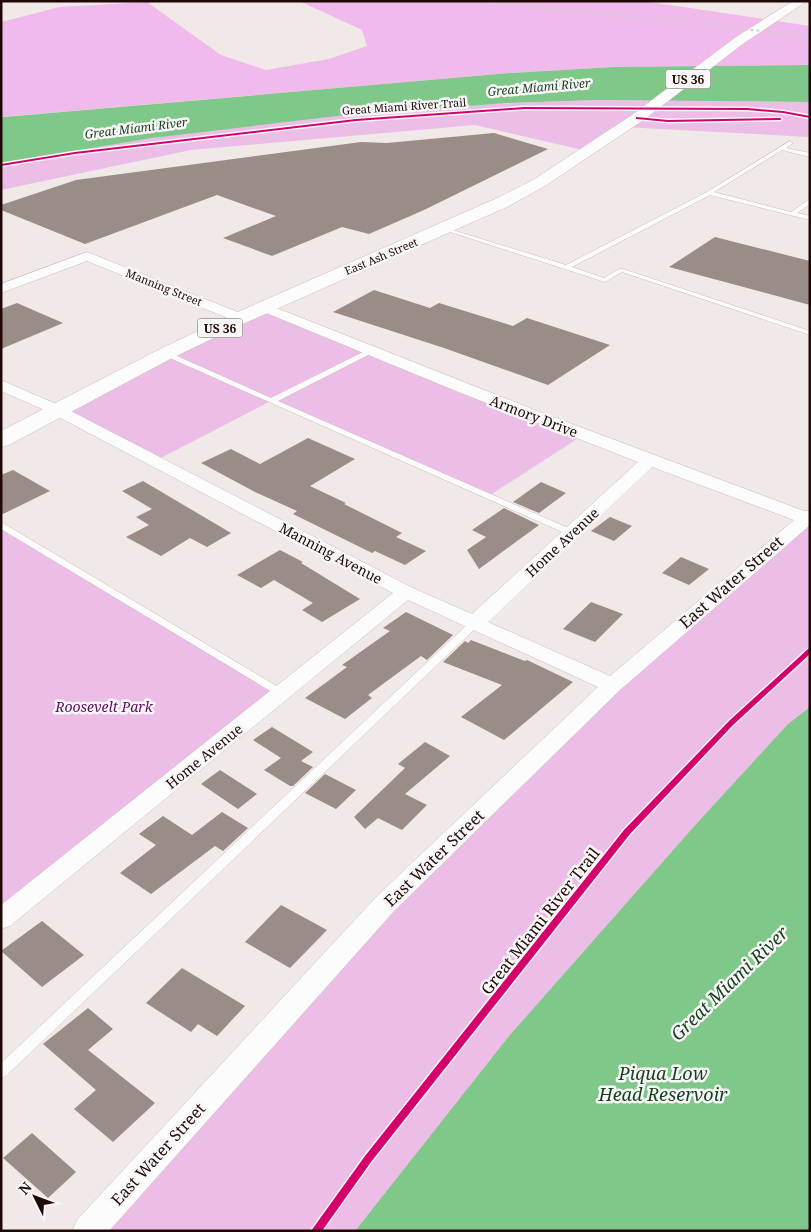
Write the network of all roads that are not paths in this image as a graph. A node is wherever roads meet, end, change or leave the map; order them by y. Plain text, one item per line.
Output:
1 (781, 1) edge
2 (801, 1) edge
3 (740, 40) junction
4 (790, 143) dead end
5 (781, 148) junction
6 (810, 155) edge
7 (709, 193) junction
8 (810, 201) edge
9 (792, 214) junction
10 (810, 218) edge
11 (444, 229) junction
12 (568, 267) junction
13 (1, 289) edge
14 (264, 307) junction
15 (240, 318) junction
16 (810, 334) edge
17 (370, 352) junction
18 (165, 354) junction
19 (1, 384) edge
20 (271, 401) junction
21 (57, 410) junction
22 (1, 440) edge
23 (649, 461) junction
24 (808, 516) edge
25 (1, 524) edge
26 (572, 533) junction
27 (406, 592) junction
28 (475, 623) junction
29 (612, 684) junction
30 (282, 693) junction
31 (1, 919) edge
32 (1, 1072) edge
33 (88, 1231) edge

1 - 3 main road, East Ash Street / US 36
2 - 3 main road, East Ash Street / US 36
3 - 11 main road, East Ash Street / US 36
4 - 5 lane
5 - 6 lane
5 - 7 lane
7 - 9 lane
7 - 12 lane
8 - 9 lane
9 - 10 lane
11 - 12 lane
11 - 14 main road, East Ash Street / US 36
12 - 16 lane
13 - 15 street, Manning Street
14 - 15 main road, East Ash Street / US 36
14 - 17 street, Armory Drive
15 - 18 main road, East Ash Street / US 36
17 - 20 lane
17 - 23 street, Armory Drive
18 - 20 lane
18 - 21 main road, East Ash Street / US 36
19 - 21 street, Manning Avenue
20 - 26 lane
21 - 22 main road, East Ash Street / US 36
21 - 27 street, Manning Avenue
23 - 24 street, Armory Drive
23 - 26 street, Home Avenue
24 - 29 street, East Water Street
25 - 30 lane
26 - 28 street, Home Avenue
27 - 28 street, Manning Avenue
27 - 30 street, Home Avenue
28 - 29 street, Manning Avenue
28 - 32 lane
29 - 33 street, East Water Street
30 - 31 street, Home Avenue

